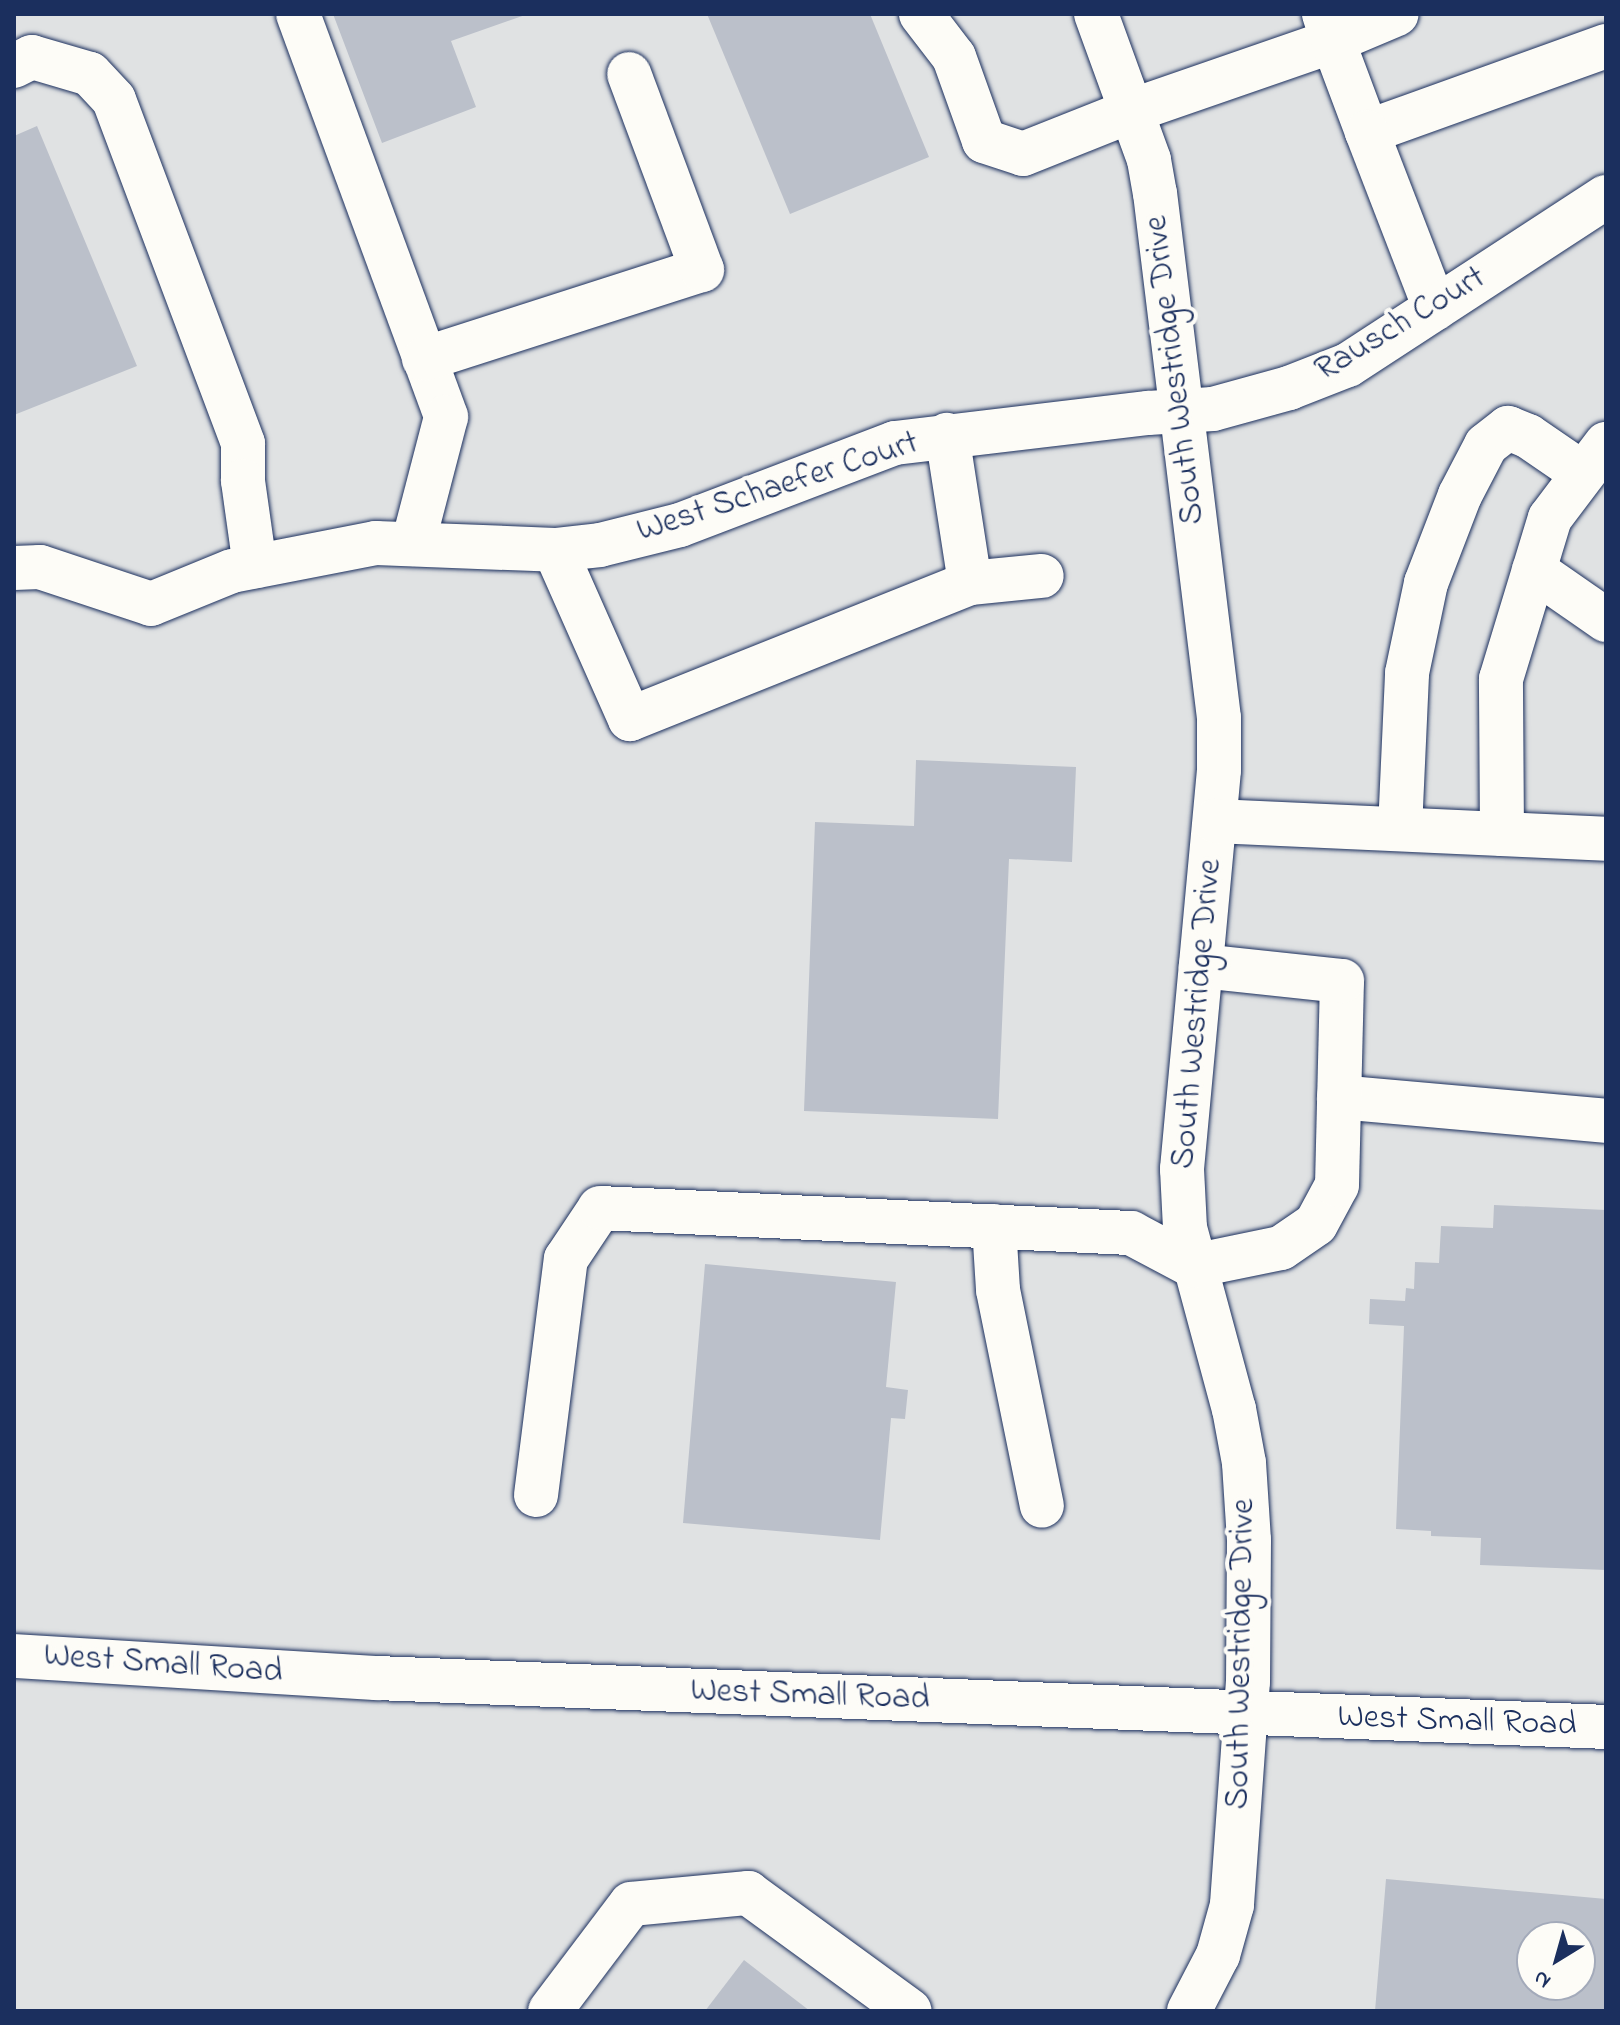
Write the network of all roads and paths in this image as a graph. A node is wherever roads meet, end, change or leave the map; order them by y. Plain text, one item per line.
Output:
1 (298, 14) edge
2 (921, 14) edge
3 (1096, 14) edge
4 (1397, 14) edge
5 (1328, 27) edge
6 (1606, 46) edge
7 (14, 66) edge
8 (629, 74) dead end
9 (1131, 111) junction
10 (1367, 132) junction
11 (1606, 197) edge
12 (1435, 308) junction
13 (424, 359) junction
14 (1180, 410) junction
15 (947, 435) junction
16 (1594, 458) edge
17 (394, 543) junction
18 (555, 550) junction
19 (255, 566) junction
20 (14, 568) edge
21 (1534, 570) junction
22 (1042, 576) dead end
23 (970, 583) junction
24 (1606, 620) edge
25 (1215, 821) junction
26 (1400, 829) junction
27 (1502, 834) junction
28 (1606, 839) edge
29 (1201, 966) junction
30 (1339, 1097) junction
31 (1606, 1121) edge
32 (994, 1226) junction
33 (1193, 1266) junction
34 (536, 1495) dead end
35 (1042, 1506) dead end
36 (14, 1656) edge
37 (1246, 1713) junction
38 (1606, 1727) edge
39 (550, 2011) edge
40 (910, 2011) edge
41 (1189, 2011) edge

1 - 13 street
2 - 9 street
3 - 9 street, South Westridge Drive
4 - 5 street
5 - 9 street
5 - 10 street
6 - 10 street
7 - 19 street
8 - 13 street
9 - 14 street, South Westridge Drive
10 - 12 street
11 - 12 street, Rausch Court
12 - 14 street, Rausch Court
13 - 17 street
14 - 15 street, West Schaefer Court
14 - 25 street, South Westridge Drive
15 - 18 street, West Schaefer Court
15 - 23 street
16 - 21 street
16 - 26 street
17 - 18 street, West Schaefer Court
17 - 19 street, West Schaefer Court
18 - 23 street
19 - 20 street, West Schaefer Court
21 - 24 street
21 - 27 street
22 - 23 street
25 - 26 street
25 - 29 street, South Westridge Drive
26 - 27 street
27 - 28 street
29 - 30 street
29 - 33 street, South Westridge Drive
30 - 31 street
30 - 33 street
32 - 33 street
32 - 34 street
32 - 35 street
33 - 37 street, South Westridge Drive
36 - 37 street, West Small Road
37 - 38 street, West Small Road
37 - 41 street, South Westridge Drive
39 - 40 street

